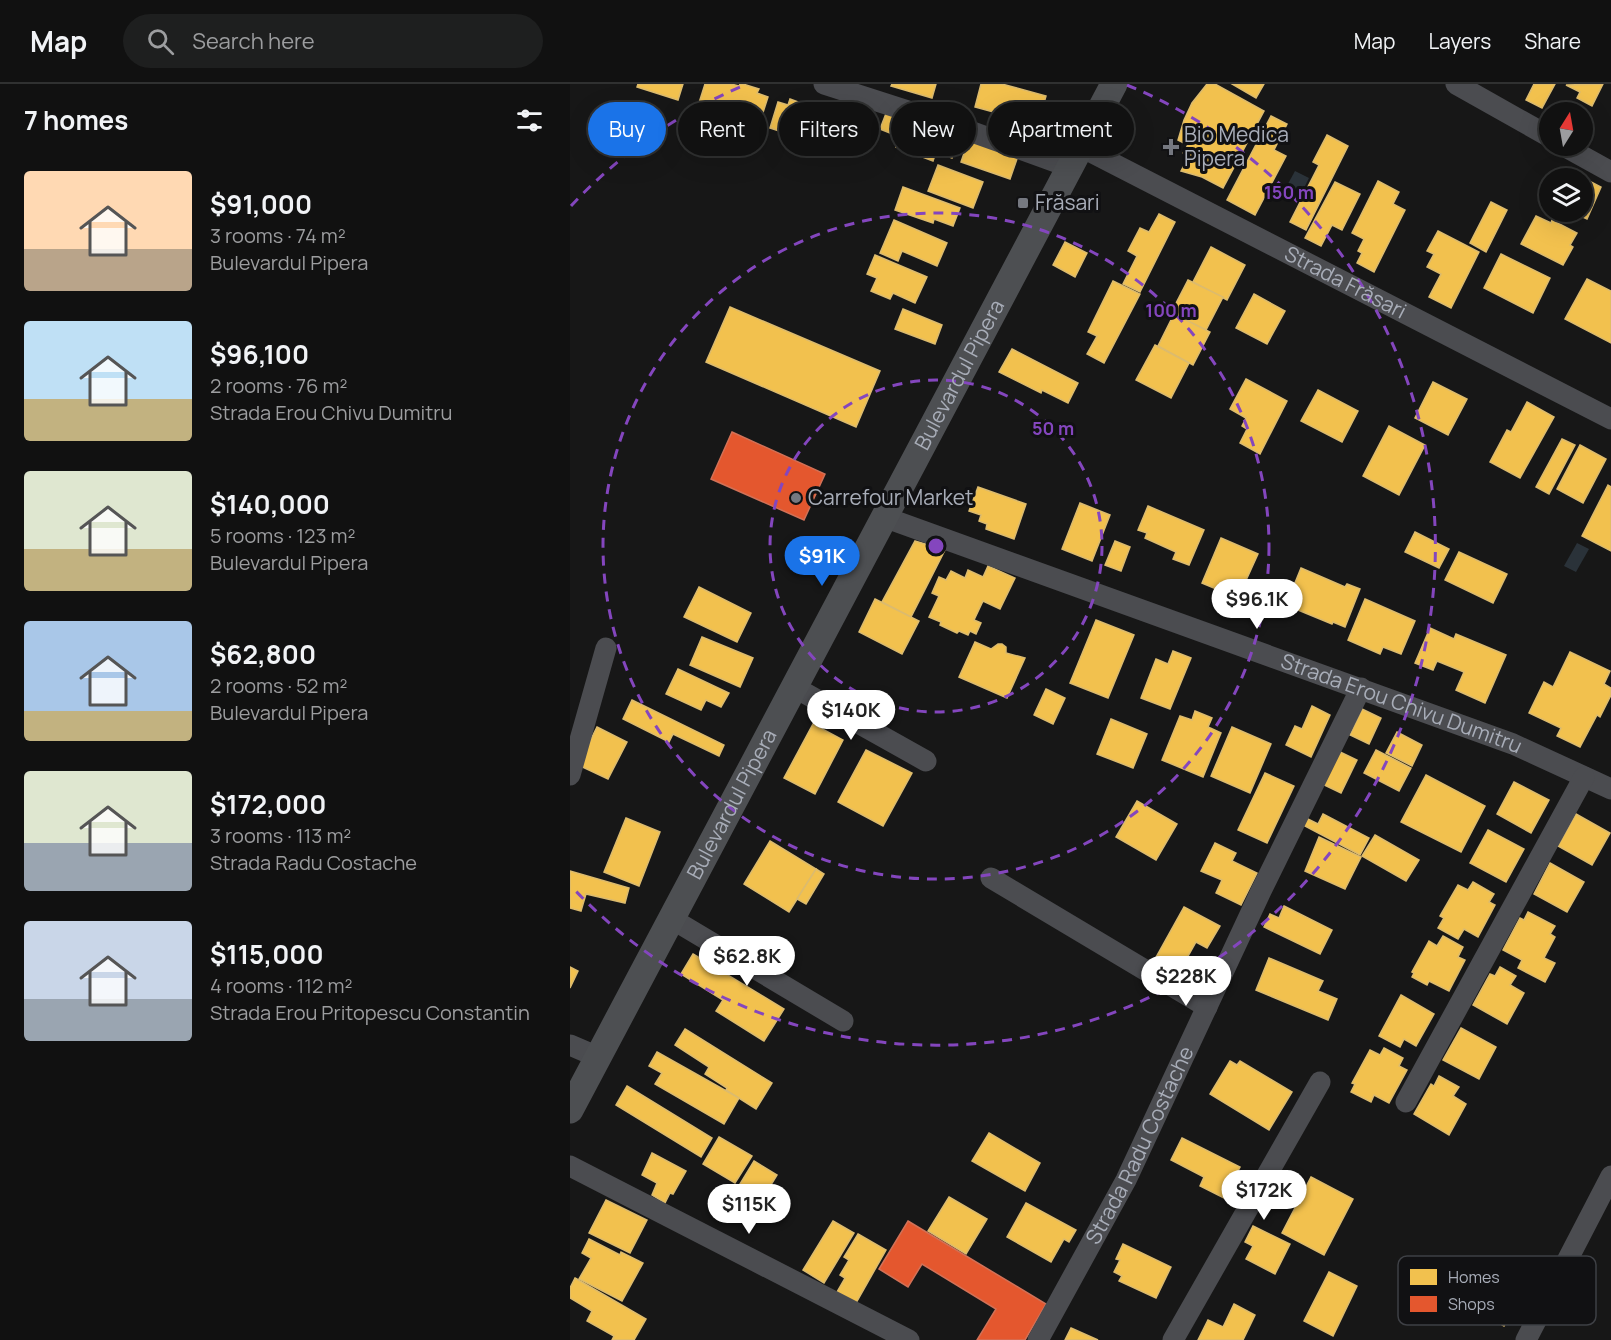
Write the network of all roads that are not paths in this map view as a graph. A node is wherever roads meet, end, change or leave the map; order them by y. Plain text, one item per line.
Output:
1 (824, 84) edge
2 (1114, 84) edge
3 (1456, 84) edge
4 (1539, 131) edge
5 (1582, 156) edge
6 (1075, 157) junction
7 (1611, 172) edge
8 (1611, 418) edge
9 (884, 517) junction
10 (606, 648) dead end
11 (794, 687) junction
12 (1361, 688) junction
13 (926, 761) dead end
14 (570, 775) edge
15 (1584, 777) junction
16 (1611, 789) edge
17 (991, 878) dead end
18 (672, 918) junction
19 (1207, 1007) junction
20 (843, 1021) dead end
21 (570, 1045) edge
22 (598, 1057) junction
23 (1320, 1082) dead end
24 (1406, 1101) dead end
25 (570, 1110) edge
26 (570, 1166) edge
27 (1611, 1176) edge
28 (1570, 1256) edge
29 (1534, 1325) edge
30 (909, 1340) edge
31 (1038, 1340) edge
32 (1173, 1340) edge
33 (1526, 1340) edge

1 - 6 street, Strada Frăsari
2 - 6 main road, Bulevardul Pipera
3 - 4 street
5 - 7 street
6 - 8 street, Strada Frăsari
6 - 9 main road, Bulevardul Pipera
9 - 11 main road, Bulevardul Pipera
9 - 12 street, Strada Erou Chivu Dumitru
10 - 14 street
11 - 13 street
11 - 18 main road, Bulevardul Pipera
12 - 15 street, Strada Erou Chivu Dumitru
12 - 19 street, Strada Radu Costache
15 - 16 street, Strada Erou Chivu Dumitru
15 - 24 street
17 - 19 street
18 - 20 street
18 - 22 main road, Bulevardul Pipera
19 - 31 street, Strada Radu Costache
21 - 22 street
22 - 25 main road, Bulevardul Pipera
23 - 32 street
26 - 30 street
27 - 28 street
29 - 33 street

